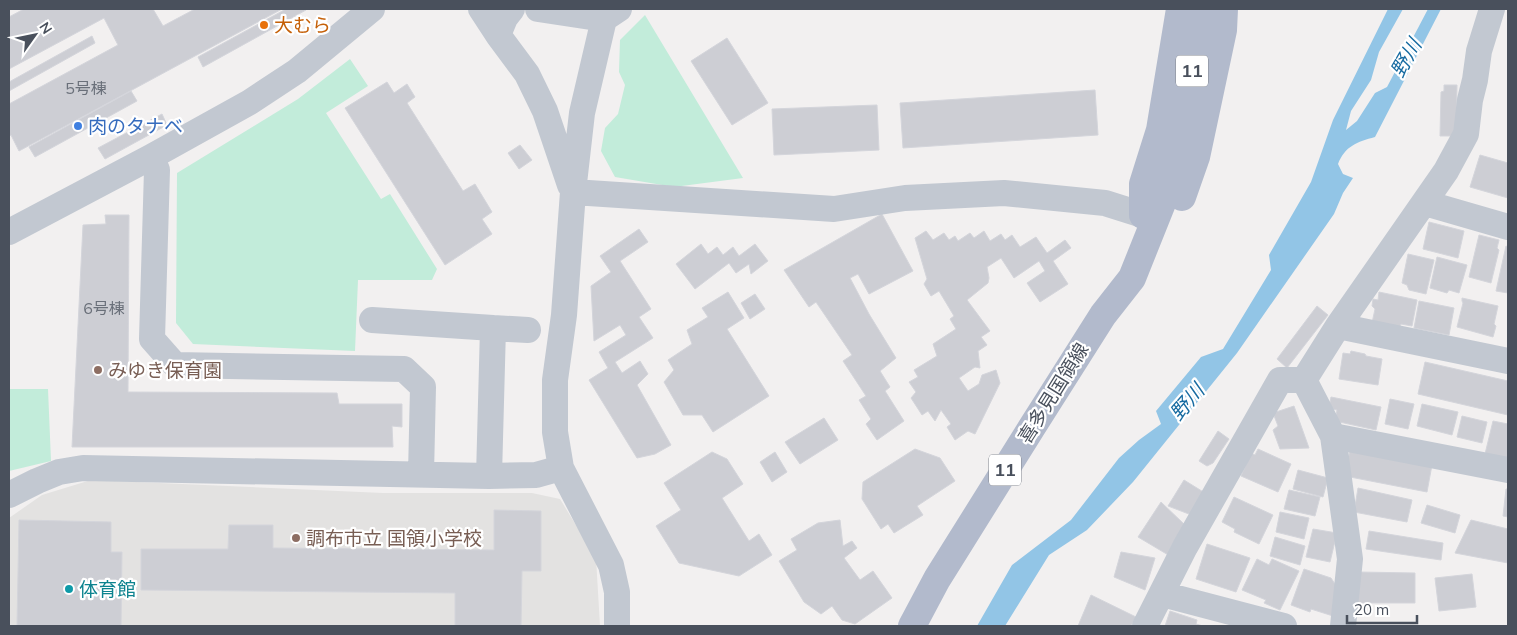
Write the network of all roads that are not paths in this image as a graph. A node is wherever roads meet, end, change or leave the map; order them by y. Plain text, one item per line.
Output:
1 (372, 9) edge
2 (481, 9) edge
3 (512, 9) edge
4 (538, 9) edge
5 (1180, 9) edge
6 (1203, 9) edge
7 (1224, 9) edge
8 (1492, 9) edge
9 (611, 14) edge
10 (498, 35) junction
11 (545, 112) junction
12 (582, 113) junction
13 (1179, 133) junction
14 (151, 157) junction
15 (573, 192) junction
16 (1425, 203) junction
17 (1143, 215) junction
18 (1508, 227) edge
19 (9, 232) edge
20 (1132, 278) junction
21 (1103, 315) junction
22 (372, 320) dead end
23 (1338, 326) junction
24 (493, 328) junction
25 (528, 330) dead end
26 (1508, 361) edge
27 (1304, 380) junction
28 (1333, 436) junction
29 (561, 468) junction
30 (1508, 470) edge
31 (421, 474) junction
32 (489, 476) junction
33 (9, 495) edge
34 (1162, 594) junction
35 (617, 626) edge
36 (912, 626) edge
37 (1145, 626) edge
38 (1284, 626) edge
39 (1343, 626) edge

1 - 14 street
2 - 10 street
3 - 10 street
4 - 9 street
5 - 17 main road, 11
6 - 13 main road, 喜多見国領線 / 11
7 - 20 main road, 11
8 - 16 street
9 - 12 street
10 - 11 street
11 - 12 street
11 - 15 street
12 - 15 street
13 - 17 main road, 喜多見国領線 / 11
13 - 20 main road, 喜多見国領線 / 11
14 - 19 street
14 - 31 street
15 - 17 street
15 - 29 street
16 - 18 street
16 - 23 street
17 - 21 main road, 喜多見国領線 / 11
20 - 21 main road, 喜多見国領線 / 11
21 - 36 main road, 喜多見国領線 / 11
22 - 24 street
23 - 26 street
23 - 27 street
24 - 25 street
24 - 32 street
27 - 28 street
27 - 34 street
28 - 30 street
28 - 39 street
29 - 32 street
29 - 35 street
31 - 32 street
31 - 33 street
34 - 37 street
34 - 38 street

